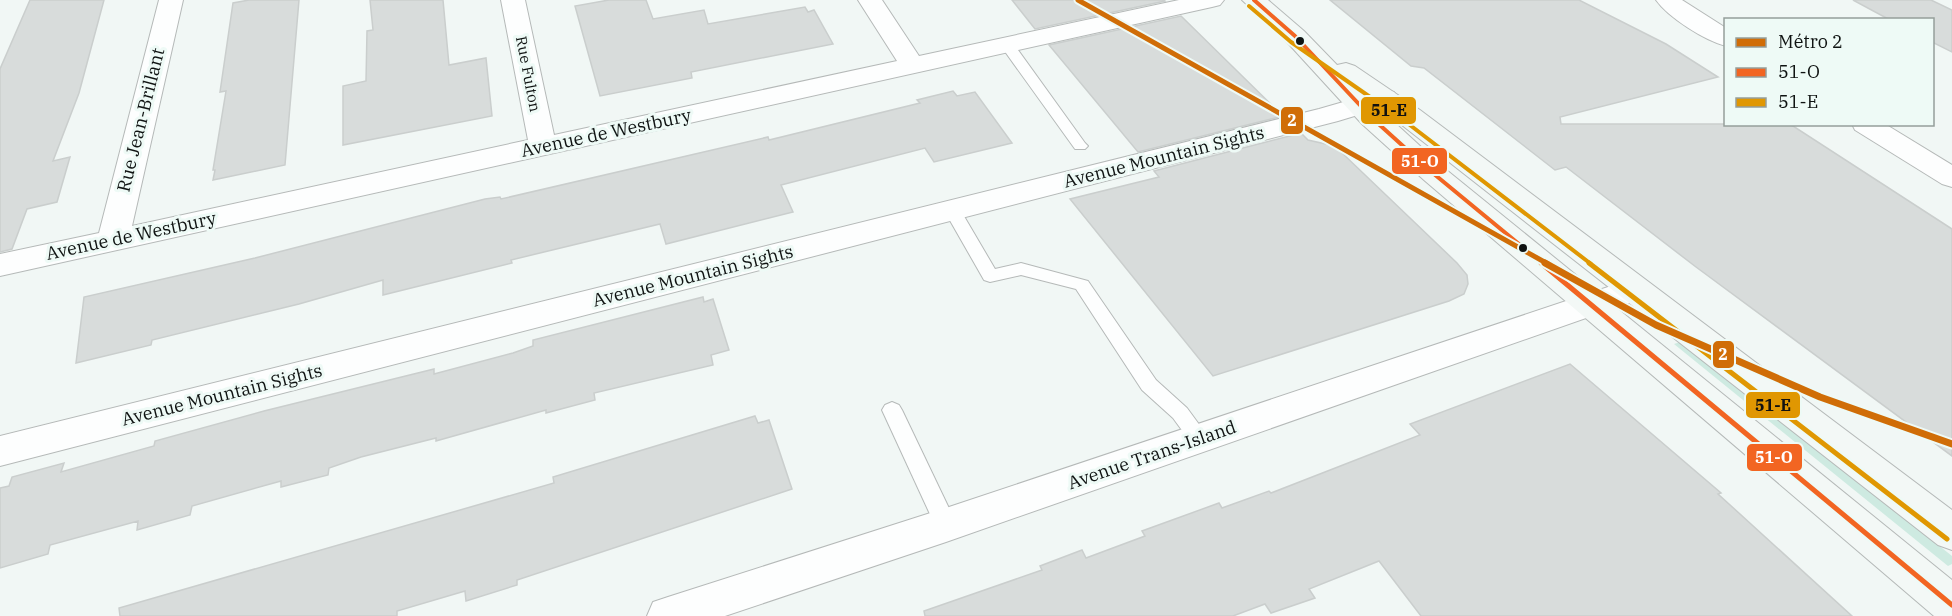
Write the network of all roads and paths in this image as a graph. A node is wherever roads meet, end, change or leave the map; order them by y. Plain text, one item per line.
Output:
1 (171, 0) edge
2 (513, 0) edge
3 (870, 0) edge
4 (1212, 0) edge
5 (1254, 0) edge
6 (1668, 0) edge
7 (1724, 38) edge
8 (1008, 46) junction
9 (913, 66) junction
10 (1372, 102) junction
11 (1868, 126) edge
12 (1080, 146) dead end
13 (543, 147) junction
14 (1952, 178) edge
15 (952, 210) junction
16 (112, 240) junction
17 (0, 265) edge
18 (1635, 289) junction
19 (1591, 305) junction
20 (892, 410) dead end
21 (1199, 438) junction
22 (0, 451) edge
23 (946, 525) junction
24 (1952, 533) edge
25 (1952, 605) edge
26 (668, 616) edge

1 - 16 street, Rue Jean-Brillant
2 - 13 street, Rue Fulton
3 - 9 street
4 - 8 street, Avenue de Westbury
5 - 10 street
6 - 7 street
8 - 9 street, Avenue de Westbury
8 - 12 lane
9 - 13 street, Avenue de Westbury
10 - 15 street, Avenue Mountain Sights
10 - 18 street
10 - 19 street
11 - 14 street
13 - 16 street, Avenue de Westbury
15 - 21 lane
15 - 22 street, Avenue Mountain Sights
16 - 17 street, Avenue de Westbury
18 - 19 street, Avenue Trans-Island
18 - 24 street
19 - 21 street, Avenue Trans-Island
19 - 25 street
20 - 23 lane
21 - 23 street, Avenue Trans-Island
23 - 26 street, Avenue Trans-Island

